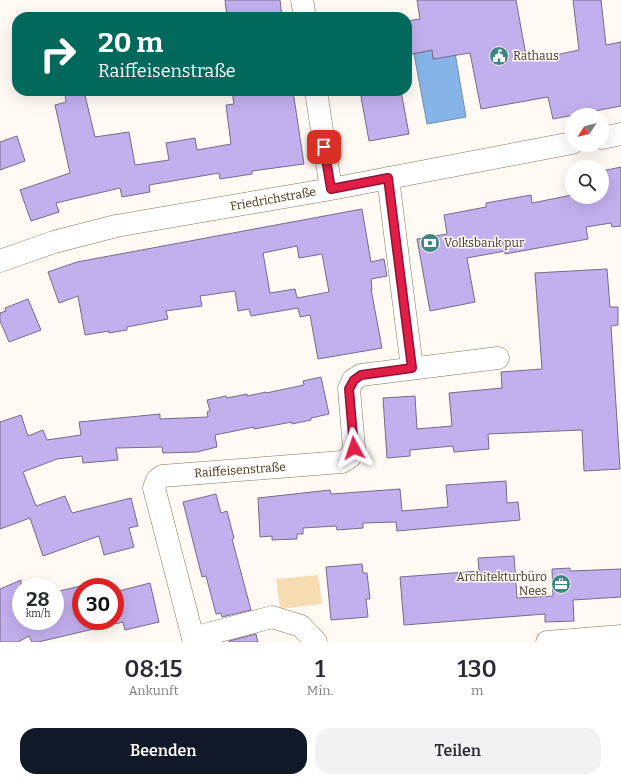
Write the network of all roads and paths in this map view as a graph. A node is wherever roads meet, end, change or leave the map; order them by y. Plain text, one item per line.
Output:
1 (302, 0) edge
2 (304, 12) edge
3 (317, 96) edge
4 (621, 134) edge
5 (609, 137) edge
6 (565, 145) edge
7 (388, 178) junction
8 (331, 189) junction
9 (0, 261) edge
10 (498, 358) dead end
11 (412, 368) junction
12 (621, 636) edge
13 (192, 641) edge
14 (316, 642) edge
15 (547, 642) edge

1 - 2 street
3 - 8 street
4 - 5 street
6 - 7 street, Friedrichstraße
7 - 8 street, Friedrichstraße
7 - 11 street
8 - 9 street, Friedrichstraße
10 - 11 street, Raiffeisenstraße
11 - 13 street, Raiffeisenstraße
12 - 15 street
13 - 14 street

